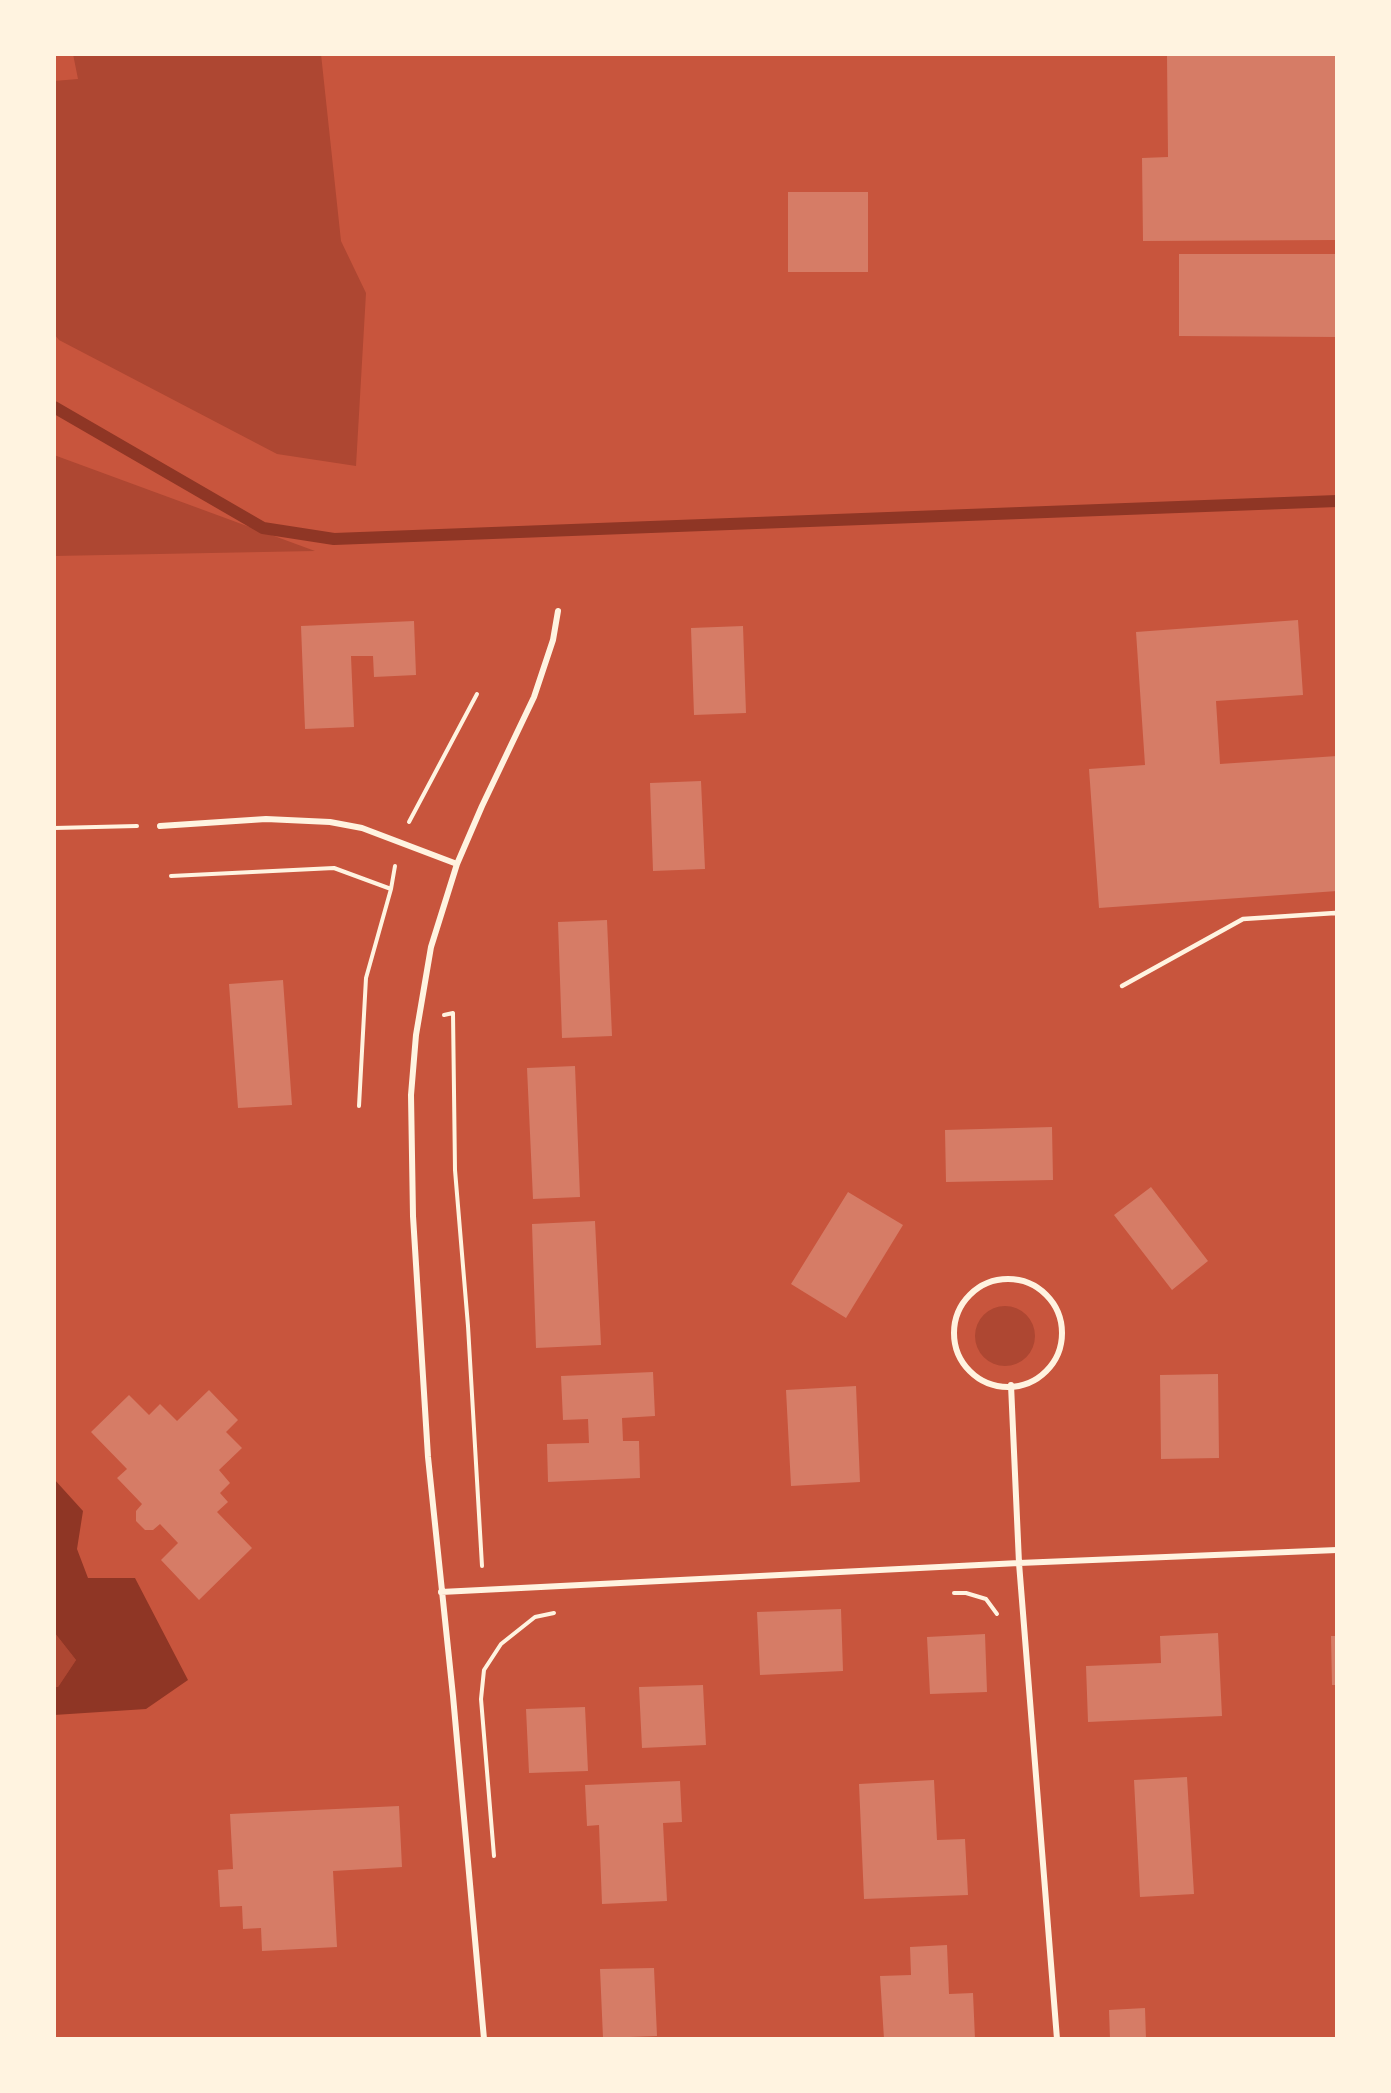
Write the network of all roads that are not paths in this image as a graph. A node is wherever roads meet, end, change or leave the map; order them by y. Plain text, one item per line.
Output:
1 (558, 611) dead end
2 (160, 826) road end
3 (457, 864) junction
4 (1337, 914) edge
5 (1122, 986) dead end
6 (1011, 1385) junction
7 (1337, 1550) edge
8 (1019, 1563) junction
9 (441, 1592) junction
10 (484, 2039) edge
11 (1057, 2039) edge

1 - 3 street
2 - 3 street
3 - 9 street
4 - 5 lane
6 - 6 street
6 - 8 street
7 - 8 street
8 - 9 street
8 - 11 street
9 - 10 street

